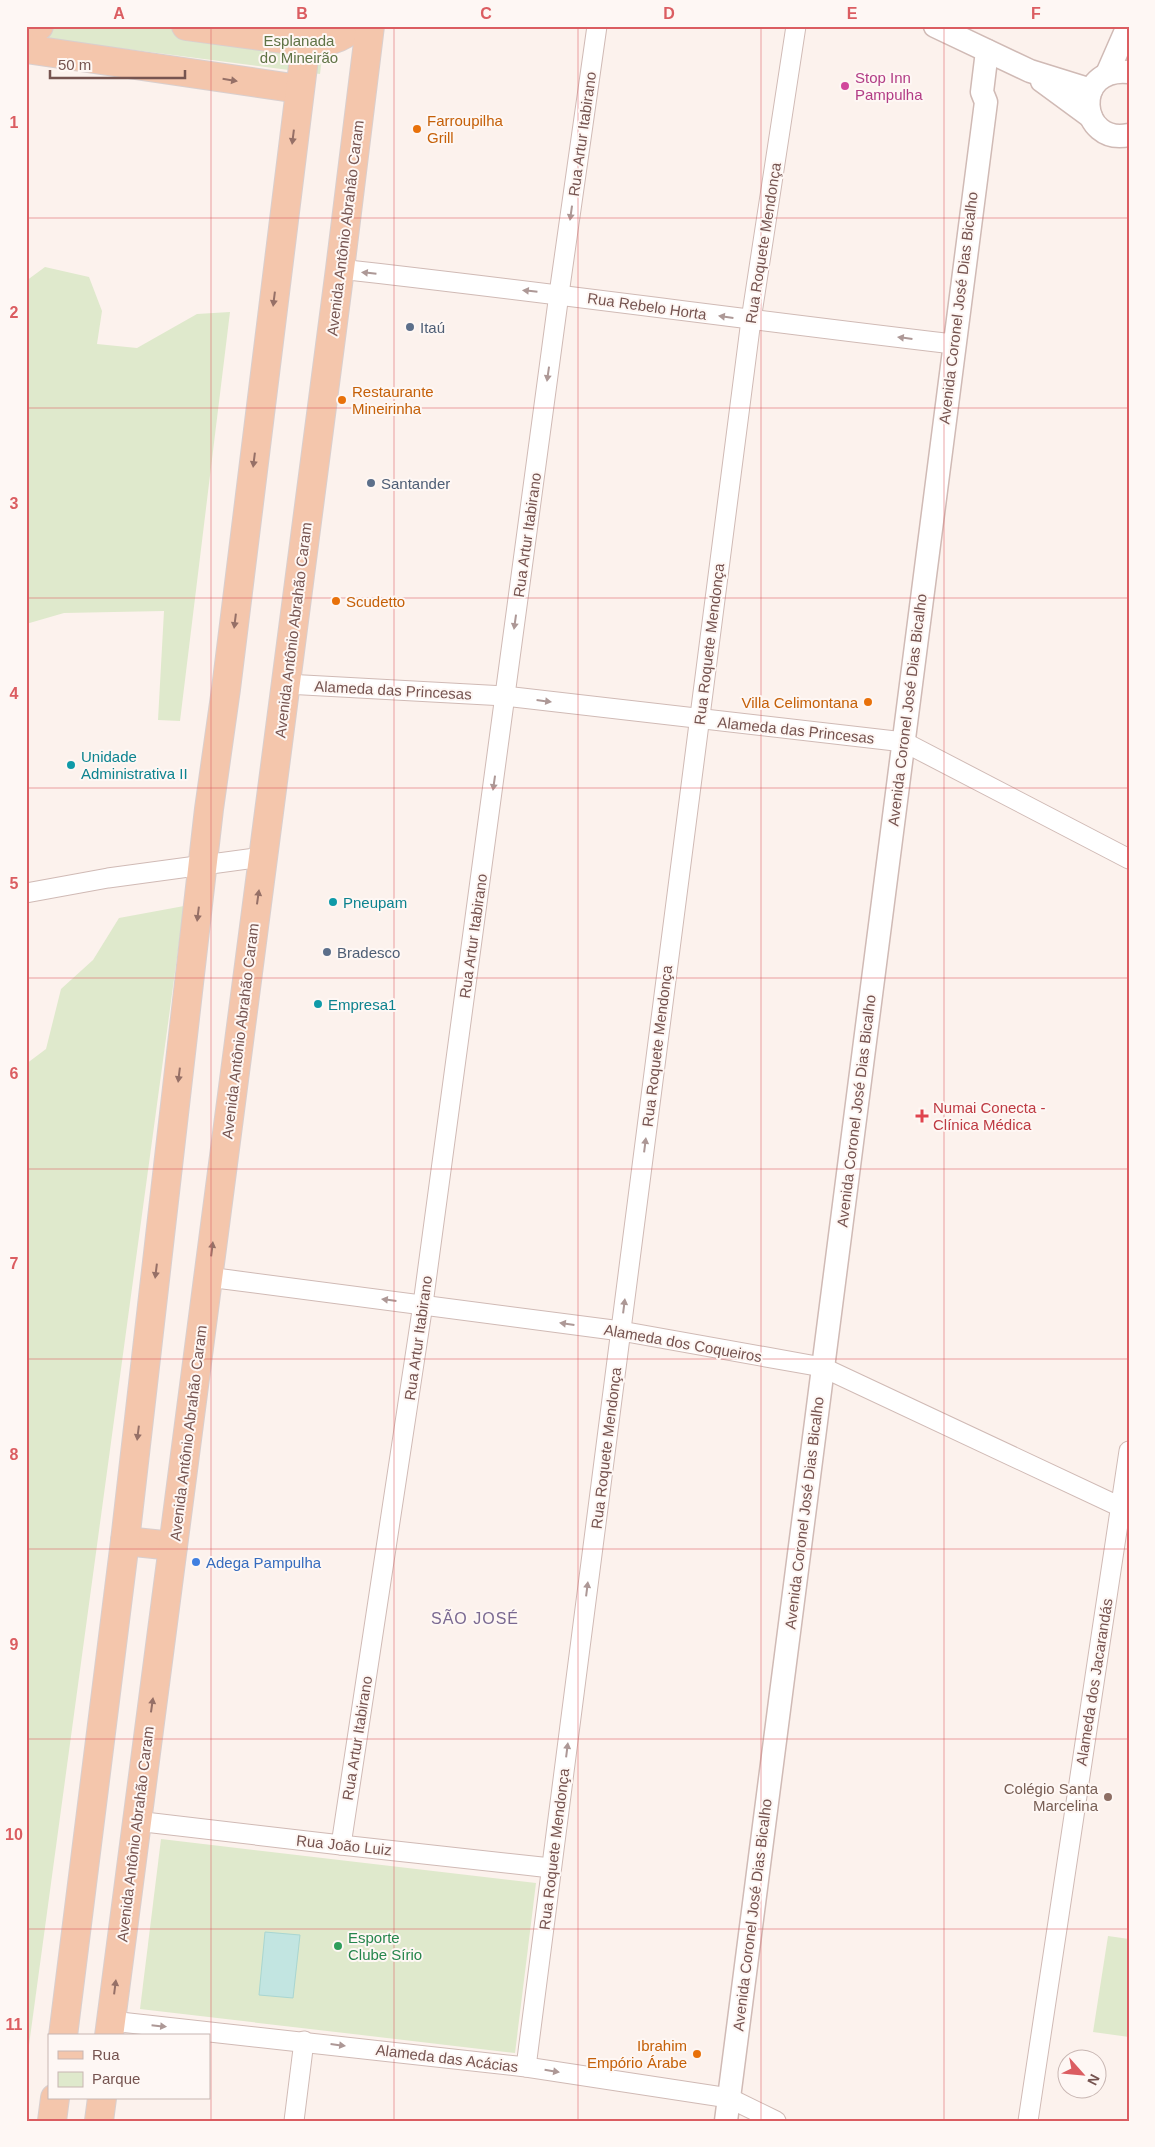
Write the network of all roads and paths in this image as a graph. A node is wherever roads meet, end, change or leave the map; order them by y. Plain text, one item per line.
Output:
1 (39, 26) edge
2 (186, 26) edge
3 (354, 26) edge
4 (370, 26) edge
5 (598, 26) edge
6 (796, 26) edge
7 (935, 26) edge
8 (1128, 26) edge
9 (26, 32) edge
10 (307, 34) edge
11 (26, 49) edge
12 (994, 54) junction
13 (1030, 71) junction
14 (1118, 73) edge
15 (299, 89) junction
16 (1091, 90) junction
17 (1091, 117) junction
18 (1129, 135) edge
19 (340, 269) junction
20 (559, 294) junction
21 (751, 320) junction
22 (953, 344) junction
23 (286, 684) junction
24 (505, 696) junction
25 (699, 719) junction
26 (904, 742) junction
27 (263, 858) junction
28 (1129, 860) edge
29 (203, 865) junction
30 (26, 893) edge
31 (208, 1277) junction
32 (423, 1304) junction
33 (621, 1331) junction
34 (822, 1367) junction
35 (1129, 1451) edge
36 (1124, 1509) edge
37 (125, 1540) junction
38 (173, 1546) junction
39 (136, 1821) junction
40 (341, 1846) junction
41 (551, 1868) junction
42 (110, 2028) edge
43 (63, 2034) edge
44 (200, 2034) edge
45 (210, 2035) edge
46 (304, 2041) junction
47 (526, 2067) junction
48 (729, 2098) junction
49 (55, 2100) edge
50 (102, 2100) edge
51 (52, 2121) edge
52 (99, 2121) edge
53 (294, 2121) edge
54 (726, 2121) edge
55 (776, 2121) edge
56 (1028, 2121) edge

1 - 9 main road
2 - 10 main road
3 - 10 main road
4 - 19 main road, Avenida Antônio Abrahão Caram
5 -> 20 street, Rua Artur Itabirano
6 - 21 street, Rua Roquete Mendonça
7 - 12 street
8 - 14 street
10 - 15 main road
11 -> 15 main road
12 - 13 street
12 - 22 street, Avenida Coronel José Dias Bicalho
13 - 16 street
13 - 17 street
14 - 16 street
15 -> 29 main road
16 - 17 street
17 - 18 street
20 -> 19 street, Rua Rebelo Horta
19 - 23 main road, Avenida Antônio Abrahão Caram
21 -> 20 street, Rua Rebelo Horta
20 -> 24 street, Rua Artur Itabirano
22 -> 21 street, Rua Rebelo Horta
21 - 25 street, Rua Roquete Mendonça
22 - 26 street, Avenida Coronel José Dias Bicalho
23 - 24 street, Alameda das Princesas
23 - 27 main road, Avenida Antônio Abrahão Caram
24 -> 25 street, Alameda das Princesas
24 -> 32 street, Rua Artur Itabirano
25 - 26 street, Alameda das Princesas
33 -> 25 street, Rua Roquete Mendonça
26 - 28 street, Alameda das Princesas
26 - 34 street, Avenida Coronel José Dias Bicalho
27 - 29 street
31 -> 27 main road, Avenida Antônio Abrahão Caram
29 - 30 street
29 -> 37 main road
32 -> 31 street, Alameda dos Coqueiros
31 - 38 main road, Avenida Antônio Abrahão Caram
33 -> 32 street, Alameda dos Coqueiros
32 - 40 street, Rua Artur Itabirano
33 - 34 street, Alameda dos Coqueiros
41 -> 33 street, Rua Roquete Mendonça
34 - 36 street, Alameda dos Coqueiros
34 - 48 street, Avenida Coronel José Dias Bicalho
35 - 36 street, Alameda dos Jacarandás
36 - 56 street, Alameda dos Jacarandás
37 - 38 main road
37 - 43 main road
39 -> 38 main road, Avenida Antônio Abrahão Caram
39 - 40 street, Rua João Luiz
42 -> 39 main road, Avenida Antônio Abrahão Caram
40 - 41 street, Rua João Luiz
41 - 47 street, Rua Roquete Mendonça
42 -> 44 street, Alameda das Acácias
45 -> 46 street, Alameda das Acácias
46 -> 47 street, Alameda das Acácias
46 - 53 street
47 -> 48 street, Alameda das Acácias
48 - 54 street, Avenida Coronel José Dias Bicalho
48 - 55 street, Alameda das Acácias
49 - 51 main road
50 - 52 main road

